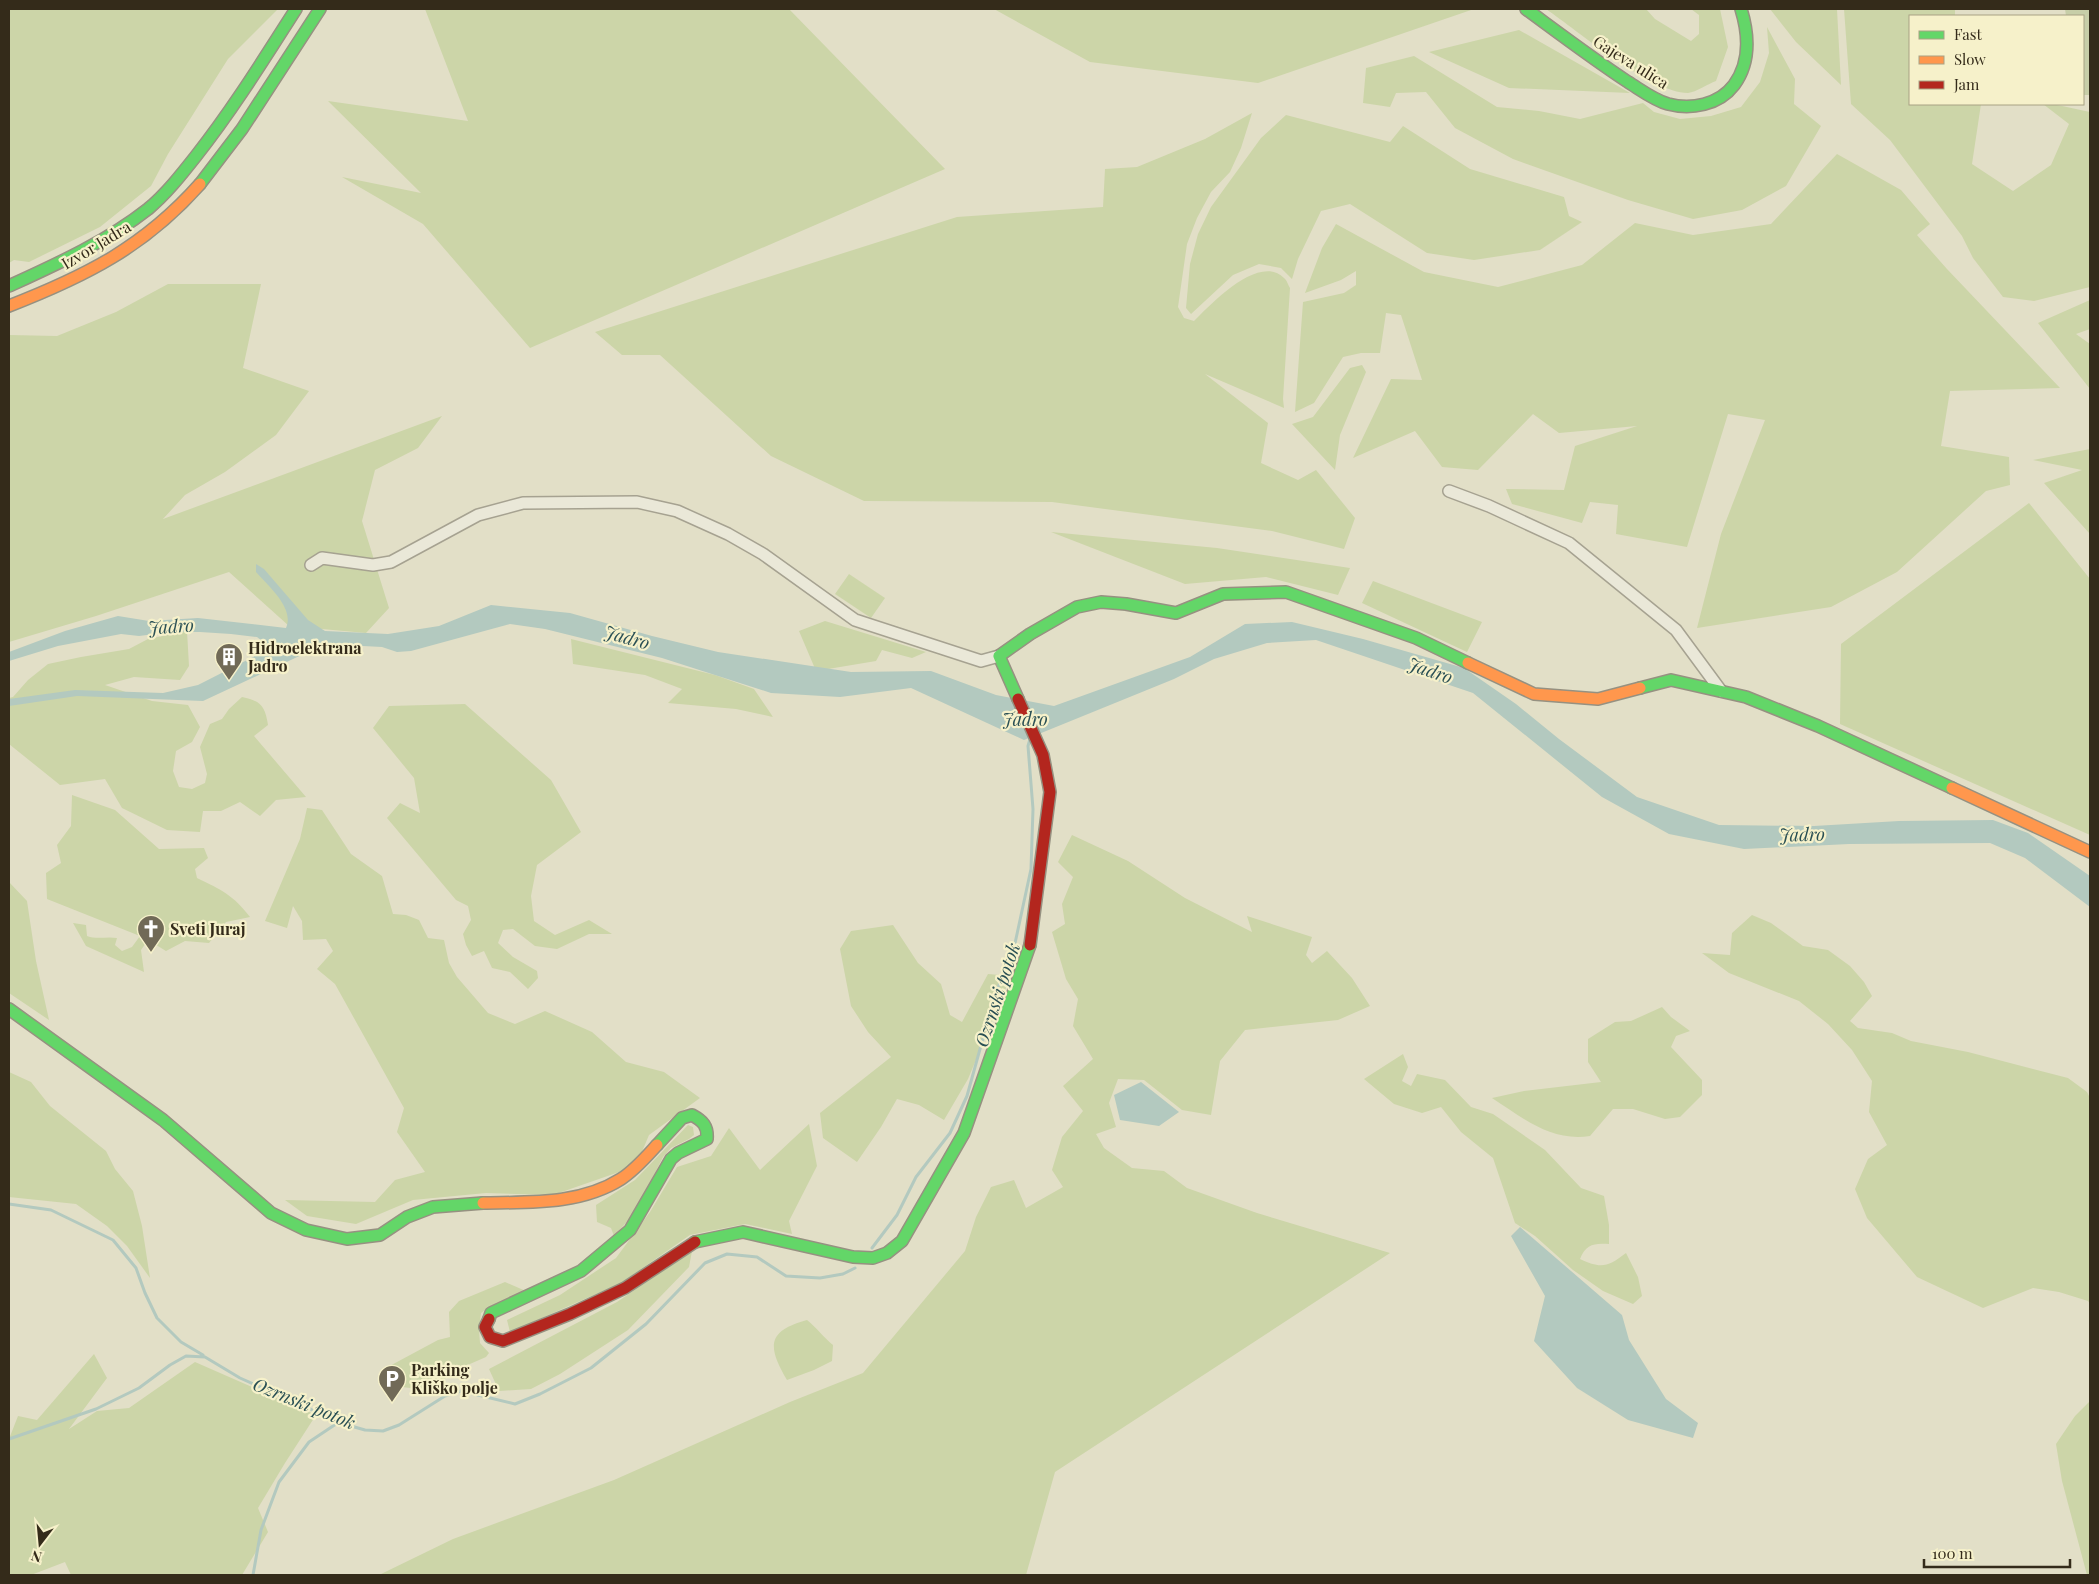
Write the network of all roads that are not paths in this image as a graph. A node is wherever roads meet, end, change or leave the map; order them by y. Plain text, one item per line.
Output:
1 (296, 9) edge
2 (320, 9) edge
3 (1526, 9) edge
4 (1741, 9) edge
5 (9, 286) edge
6 (9, 306) edge
7 (1449, 491) dead end
8 (311, 565) dead end
9 (1000, 656) junction
10 (1721, 691) junction
11 (2090, 852) edge
12 (9, 1009) edge

1 - 5 main road, Izvor Jadra
2 - 6 main road, Izvor Jadra
3 - 4 main road, Gajeva ulica
7 - 10 street
8 - 9 street
9 - 10 main road
9 - 12 main road
10 - 11 main road

